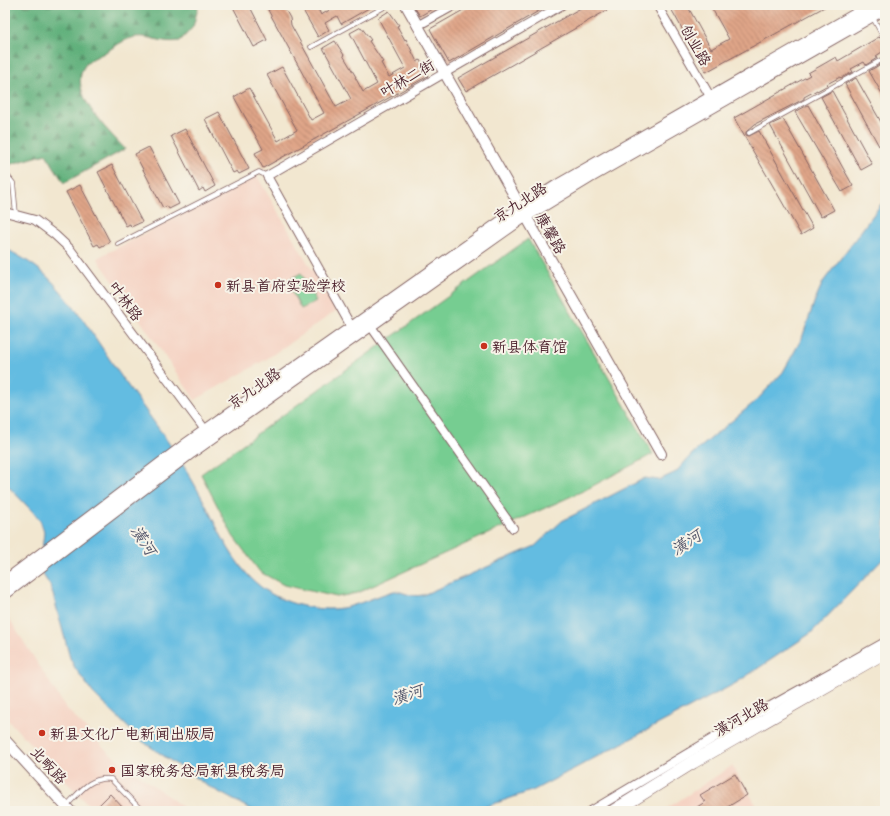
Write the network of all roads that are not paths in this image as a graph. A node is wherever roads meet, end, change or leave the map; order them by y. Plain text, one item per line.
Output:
1 (388, 5) edge
2 (406, 5) edge
3 (454, 5) edge
4 (562, 5) edge
5 (657, 5) edge
6 (885, 8) edge
7 (872, 11) edge
8 (417, 26) junction
9 (885, 40) edge
10 (311, 47) dead end
11 (885, 58) edge
12 (444, 73) junction
13 (711, 98) junction
14 (749, 133) dead end
15 (5, 173) edge
16 (267, 176) junction
17 (5, 212) edge
18 (522, 213) junction
19 (16, 215) junction
20 (118, 244) dead end
21 (370, 325) junction
22 (352, 328) junction
23 (206, 431) junction
24 (188, 448) junction
25 (661, 454) dead end
26 (513, 528) dead end
27 (7, 585) edge
28 (885, 642) edge
29 (885, 652) edge
30 (885, 663) edge
31 (5, 740) edge
32 (68, 808) edge
33 (142, 811) edge
34 (591, 811) edge
35 (614, 811) edge
36 (630, 811) edge

1 - 10 lane
2 - 8 street, 康馨路
3 - 8 street
4 - 12 street, 叶林二街
5 - 13 street, 创业路
6 - 7 main road, 京九北路
7 - 9 lane
7 - 13 main road, 京九北路
7 - 18 main road, 京九北路
8 - 12 street, 康馨路
11 - 14 lane
12 - 16 street, 叶林二街
12 - 18 street, 康馨路
13 - 18 main road, 京九北路
15 - 19 lane
16 - 20 lane
16 - 22 street
17 - 19 street, 叶林路
18 - 21 main road, 京九北路
18 - 22 main road, 京九北路
18 - 25 street, 康馨路
19 - 23 street, 叶林路
21 - 24 main road, 京九北路
21 - 26 street
22 - 23 main road, 京九北路
23 - 24 main road, 京九北路
24 - 27 main road
28 - 34 street
29 - 35 main road, 潢河北路
30 - 36 main road, 潢河北路
31 - 32 street, 北畈路
32 - 33 lane

